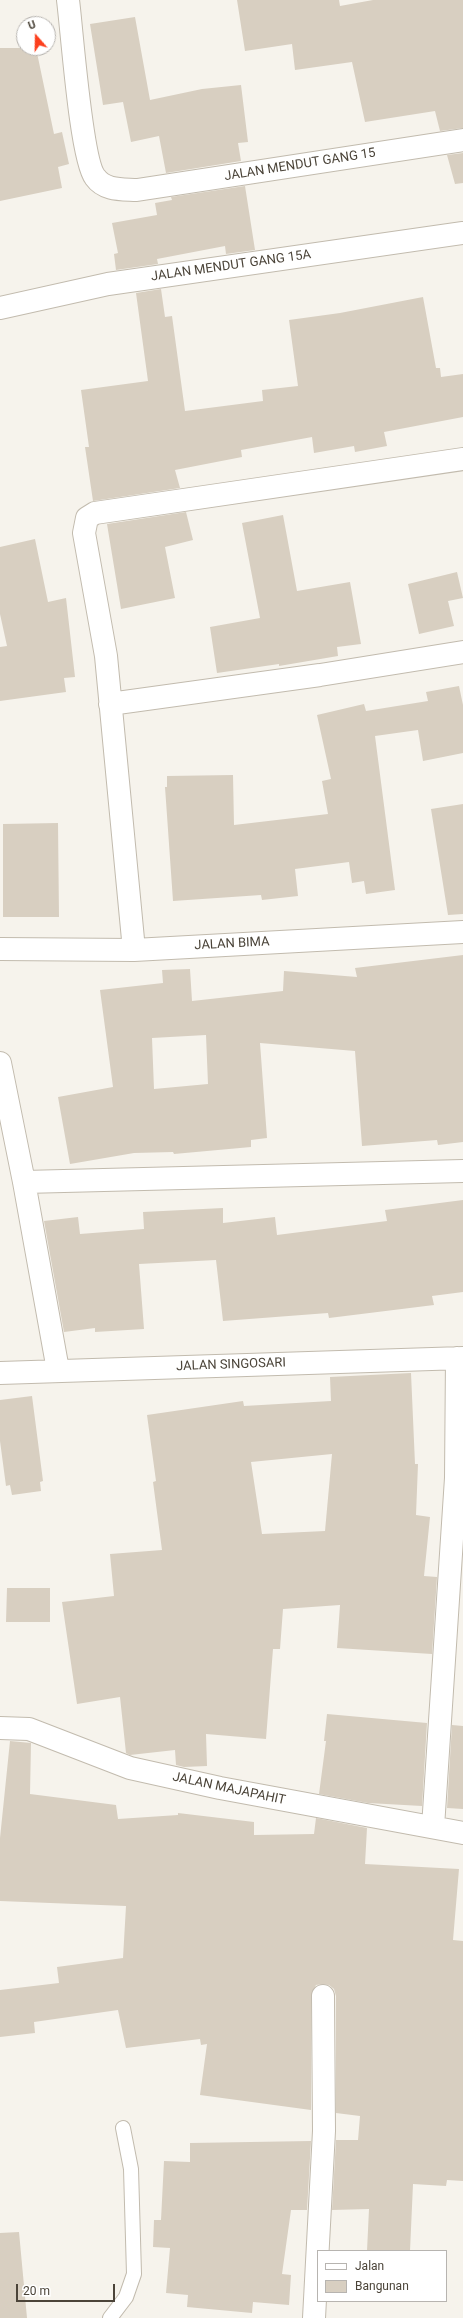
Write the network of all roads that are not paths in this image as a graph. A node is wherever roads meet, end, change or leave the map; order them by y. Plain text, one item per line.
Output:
1 (68, 0) edge
2 (463, 140) edge
3 (463, 233) edge
4 (0, 308) edge
5 (463, 459) edge
6 (463, 652) edge
7 (110, 704) junction
8 (463, 932) edge
9 (0, 950) edge
10 (134, 950) junction
11 (0, 1063) edge
12 (463, 1171) edge
13 (24, 1182) junction
14 (460, 1358) edge
15 (58, 1370) junction
16 (0, 1373) edge
17 (0, 1728) edge
18 (433, 1827) junction
19 (463, 1833) edge
20 (323, 1996) dead end
21 (123, 2128) dead end
22 (318, 2250) edge
23 (317, 2262) edge
24 (110, 2318) edge
25 (314, 2318) edge

1 - 2 street, JALAN MENDUT GANG 15
3 - 4 street, JALAN MENDUT GANG 15A
5 - 7 street
6 - 7 street
7 - 10 street
8 - 10 street, JALAN BIMA
9 - 10 street, JALAN BIMA
11 - 13 street
12 - 13 street
13 - 15 street
14 - 15 street, JALAN SINGOSARI
14 - 18 street
15 - 16 street, JALAN SINGOSARI
17 - 18 street, JALAN MAJAPAHIT
18 - 19 street, JALAN MAJAPAHIT
20 - 22 street
21 - 24 lane
23 - 25 street

